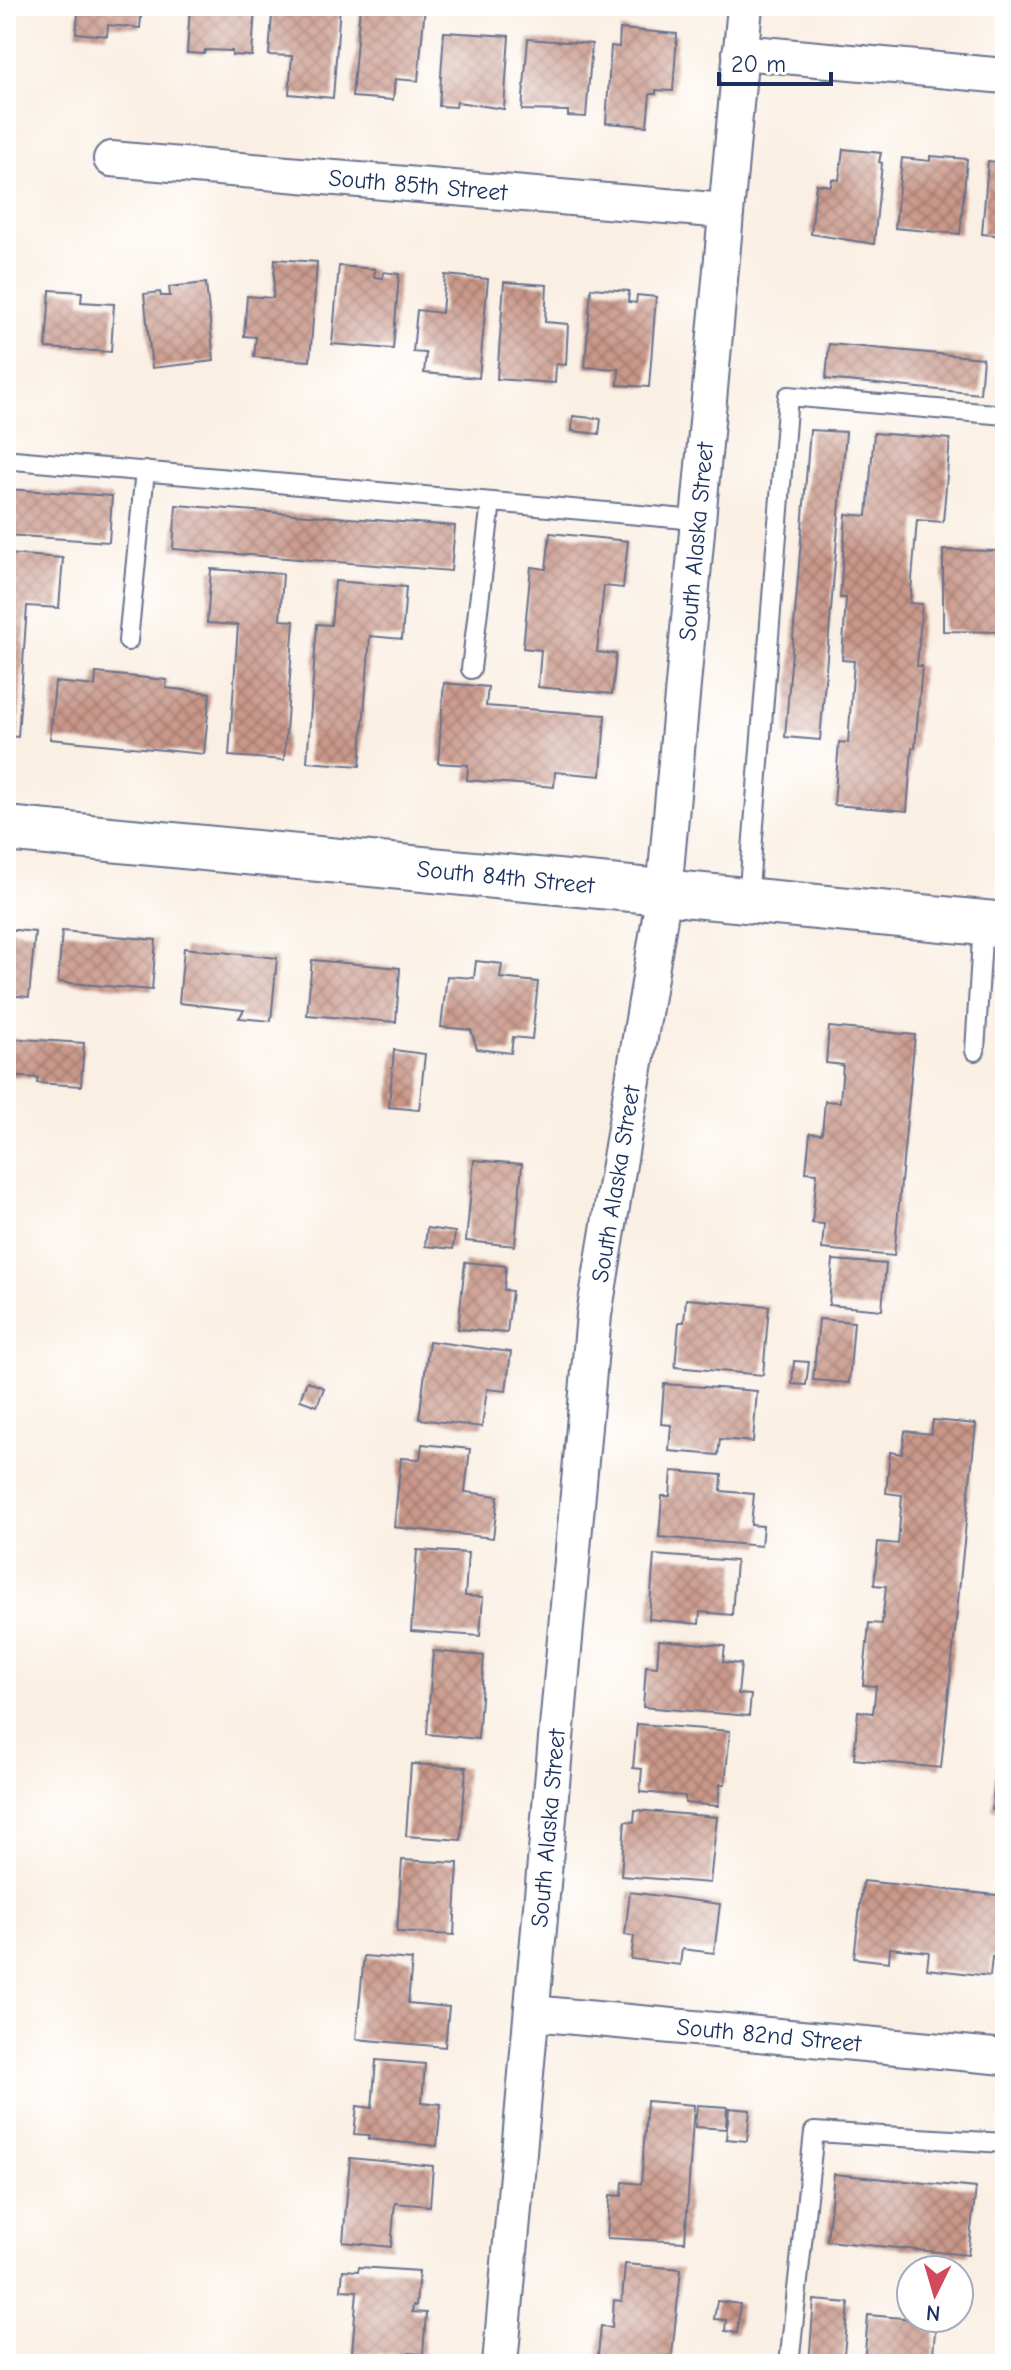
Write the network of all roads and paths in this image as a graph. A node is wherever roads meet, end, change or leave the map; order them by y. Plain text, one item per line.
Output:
1 (745, 6) edge
2 (740, 52) junction
3 (1005, 76) edge
4 (111, 159) dead end
5 (725, 211) junction
6 (1005, 415) edge
7 (14, 460) dead end
8 (145, 471) junction
9 (491, 502) junction
10 (697, 520) junction
11 (128, 641) dead end
12 (471, 669) dead end
13 (6, 829) edge
14 (664, 893) junction
15 (748, 901) junction
16 (994, 924) edge
17 (975, 1051) dead end
18 (532, 2013) junction
19 (1005, 2057) edge
20 (1005, 2140) edge
21 (500, 2364) edge
22 (789, 2364) edge

1 - 2 street, South Alaska Street
2 - 3 street
2 - 5 street, South Alaska Street
4 - 5 street, South 85th Street
5 - 10 street, South Alaska Street
6 - 15 lane
7 - 8 lane
8 - 9 lane
8 - 11 lane
9 - 10 lane
9 - 12 lane
10 - 14 street, South Alaska Street
13 - 14 main road, South 84th Street
14 - 15 main road, South 84th Street
14 - 18 street, South Alaska Street
15 - 16 main road, South 84th Street
16 - 17 lane
18 - 19 street, South 82nd Street
18 - 21 street, South Alaska Street
20 - 22 lane

